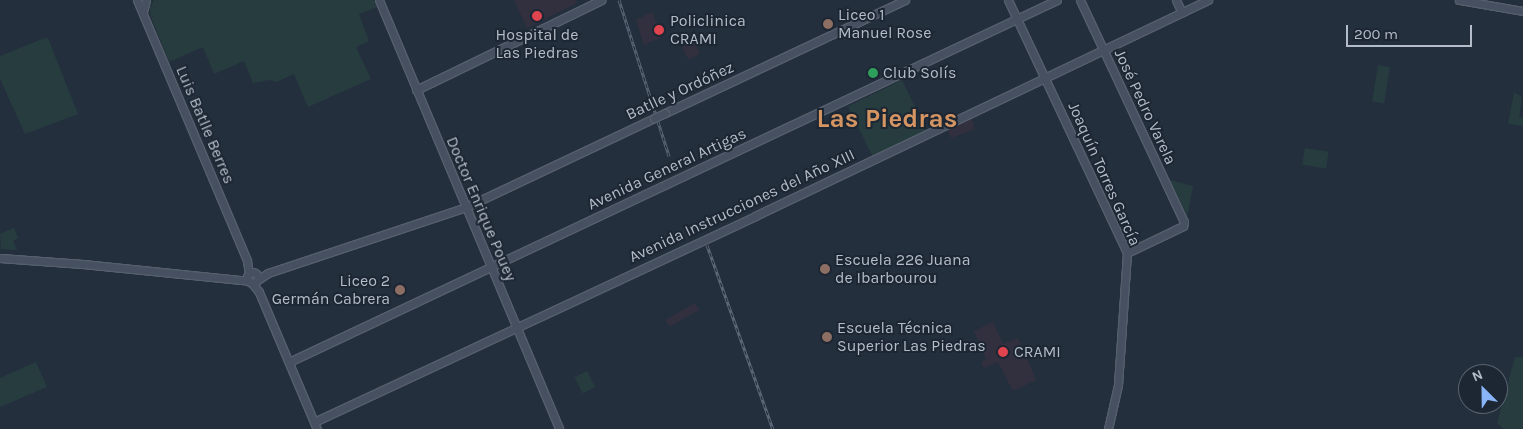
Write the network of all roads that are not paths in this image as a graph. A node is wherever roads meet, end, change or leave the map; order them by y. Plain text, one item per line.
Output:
1 (138, 0) edge
2 (146, 0) edge
3 (378, 0) edge
4 (601, 0) edge
5 (905, 0) edge
6 (1008, 0) edge
7 (1057, 0) edge
8 (1080, 0) edge
9 (1176, 0) edge
10 (1208, 0) edge
11 (1459, 0) edge
12 (1523, 11) edge
13 (1182, 12) junction
14 (143, 13) junction
15 (1017, 18) junction
16 (1103, 50) junction
17 (1044, 76) junction
18 (416, 90) junction
19 (466, 207) junction
20 (1127, 253) junction
21 (0, 258) edge
22 (491, 267) junction
23 (253, 278) junction
24 (516, 328) junction
25 (289, 362) junction
26 (315, 426) edge
27 (559, 429) edge
28 (1108, 429) edge

1 - 14 street, Luis Batlle Berres
2 - 14 street
3 - 18 street, Doctor Enrique Pouey
4 - 18 street
5 - 19 street, Batlle y Ordóñez, bridge
6 - 15 street, Joaquín Torres García
7 - 15 street, Avenida General Artigas
8 - 16 street, José Pedro Varela
9 - 13 street
10 - 13 street, Avenida Instrucciones del Año XIII
11 - 12 street
13 - 16 street, Avenida Instrucciones del Año XIII
14 - 23 street, Luis Batlle Berres
15 - 17 street, Joaquín Torres García
15 - 22 street, Avenida General Artigas
16 - 17 street, Avenida Instrucciones del Año XIII
16 - 20 street, José Pedro Varela
17 - 20 street, Joaquín Torres García
17 - 24 street, Avenida Instrucciones del Año XIII
18 - 19 street, Doctor Enrique Pouey
19 - 22 street, Doctor Enrique Pouey
19 - 23 street, Batlle y Ordóñez
20 - 28 street, Joaquín Torres García
21 - 23 street
22 - 24 street, Doctor Enrique Pouey
22 - 25 street, Avenida General Artigas
23 - 25 street
24 - 26 street, Avenida Instrucciones del Año XIII
24 - 27 street, Doctor Enrique Pouey
25 - 26 street

